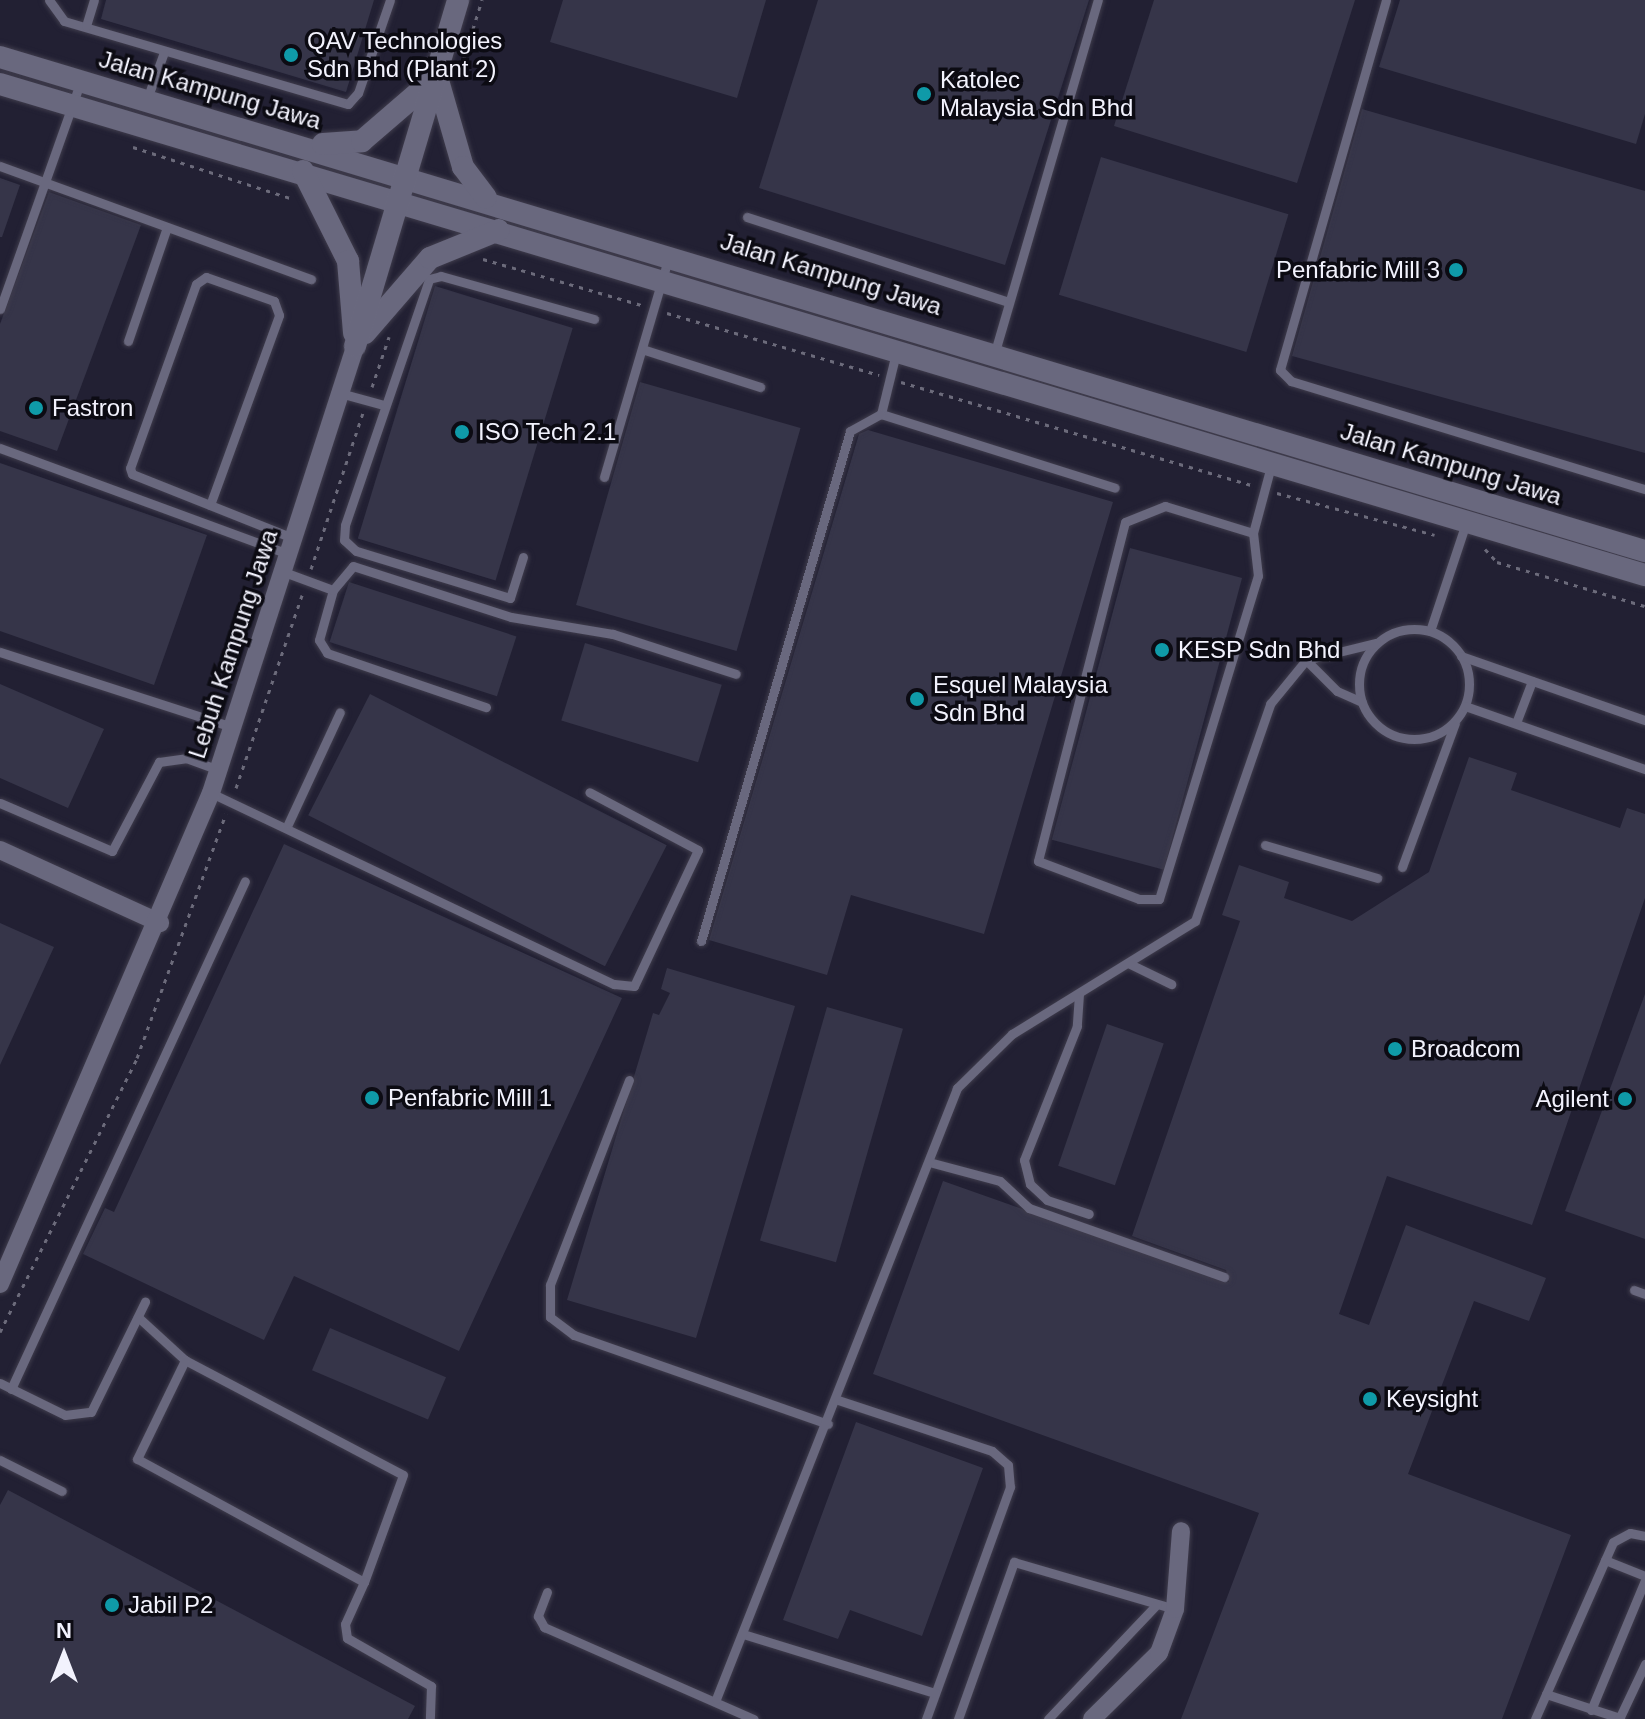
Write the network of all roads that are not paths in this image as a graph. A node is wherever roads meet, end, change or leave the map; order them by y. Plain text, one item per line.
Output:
1 (49, 0) edge
2 (94, 0) edge
3 (390, 0) edge
4 (458, 0) edge
5 (1098, 0) edge
6 (1386, 0) edge
7 (86, 26) junction
8 (164, 52) junction
9 (0, 57) edge
10 (81, 80) junction
11 (445, 83) junction
12 (0, 84) edge
13 (150, 100) junction
14 (73, 106) junction
15 (145, 126) junction
16 (306, 145) junction
17 (0, 166) edge
18 (303, 171) junction
19 (407, 175) junction
20 (47, 182) junction
21 (486, 197) junction
22 (399, 200) junction
23 (747, 217) dead end
24 (167, 227) junction
25 (499, 230) junction
26 (669, 253) junction
27 (311, 279) dead end
28 (664, 280) junction
29 (1009, 302) junction
30 (0, 309) edge
31 (594, 319) dead end
32 (905, 323) junction
33 (128, 341) dead end
34 (355, 346) junction
35 (645, 350) junction
36 (897, 350) junction
37 (995, 350) junction
38 (986, 377) junction
39 (760, 387) dead end
40 (340, 393) junction
41 (384, 405) junction
42 (881, 414) junction
43 (1280, 438) junction
44 (0, 448) edge
45 (1272, 463) junction
46 (604, 477) dead end
47 (1115, 488) dead end
48 (1645, 489) edge
49 (1474, 498) junction
50 (210, 505) junction
51 (1464, 528) junction
52 (1253, 533) junction
53 (1645, 551) edge
54 (290, 556) junction
55 (523, 557) dead end
56 (1645, 575) edge
57 (333, 590) junction
58 (1430, 631) junction
59 (1376, 643) junction
60 (0, 652) edge
61 (1461, 656) junction
62 (1306, 660) junction
63 (736, 674) dead end
64 (1532, 681) junction
65 (1362, 702) junction
66 (1465, 706) junction
67 (486, 707) dead end
68 (340, 712) dead end
69 (1456, 720) junction
70 (1645, 720) edge
71 (1516, 723) junction
72 (235, 728) junction
73 (1645, 769) edge
74 (219, 770) junction
75 (589, 792) dead end
76 (211, 793) junction
77 (0, 803) edge
78 (288, 824) junction
79 (1265, 845) dead end
80 (0, 850) edge
81 (1402, 867) dead end
82 (1377, 878) dead end
83 (245, 881) dead end
84 (160, 923) junction
85 (701, 941) dead end
86 (1130, 964) junction
87 (1171, 984) dead end
88 (1079, 994) junction
89 (629, 1080) dead end
90 (929, 1162) junction
91 (1089, 1214) dead end
92 (1224, 1277) dead end
93 (0, 1284) edge
94 (1634, 1290) dead end
95 (1645, 1294) edge
96 (145, 1302) dead end
97 (138, 1317) junction
98 (185, 1360) junction
99 (0, 1383) edge
100 (11, 1389) junction
101 (838, 1400) junction
102 (828, 1424) junction
103 (0, 1460) edge
104 (62, 1491) dead end
105 (1181, 1531) dead end
106 (1645, 1536) edge
107 (1605, 1560) junction
108 (1645, 1578) edge
109 (364, 1582) junction
110 (547, 1592) dead end
111 (1166, 1607) junction
112 (743, 1634) junction
113 (1645, 1664) edge
114 (935, 1693) junction
115 (1546, 1694) junction
116 (716, 1699) junction
117 (1591, 1710) junction
118 (1619, 1718) edge
119 (430, 1719) edge
120 (754, 1719) edge
121 (926, 1719) edge
122 (958, 1719) edge
123 (1048, 1719) edge
124 (1092, 1719) edge
125 (1535, 1719) edge

1 - 7 lane
2 - 7 lane
3 - 8 lane
4 - 11 street, Lebuh Kampung Jawa
5 - 29 lane
6 - 48 lane
7 - 8 lane
8 - 13 lane
9 - 10 street, Jalan Kampung Jawa
10 - 13 street, Jalan Kampung Jawa
10 - 14 lane
11 - 16 street
11 - 19 street, Lebuh Kampung Jawa
11 - 21 street
12 - 14 street, Jalan Kampung Jawa
13 - 15 lane
13 - 16 street, Jalan Kampung Jawa
14 - 15 street, Jalan Kampung Jawa
14 - 20 lane
15 - 18 street, Jalan Kampung Jawa
16 - 19 street, Jalan Kampung Jawa
17 - 20 lane
18 - 22 street, Jalan Kampung Jawa
18 - 34 street
19 - 21 street, Jalan Kampung Jawa
19 - 22 street, Lebuh Kampung Jawa
20 - 24 lane
20 - 30 lane
21 - 26 street, Jalan Kampung Jawa
22 - 25 street, Jalan Kampung Jawa
22 - 34 street, Lebuh Kampung Jawa
23 - 29 lane
24 - 27 lane
24 - 33 lane
25 - 28 street, Jalan Kampung Jawa
25 - 34 street
26 - 28 lane
26 - 32 street, Jalan Kampung Jawa
28 - 35 lane
28 - 36 street, Jalan Kampung Jawa
29 - 37 lane
31 - 41 lane
32 - 36 lane
32 - 37 street, Jalan Kampung Jawa
34 - 40 street, Lebuh Kampung Jawa
35 - 39 lane
35 - 46 lane
36 - 38 street, Jalan Kampung Jawa
36 - 42 lane
37 - 38 lane
37 - 43 street, Jalan Kampung Jawa
38 - 45 street, Jalan Kampung Jawa
40 - 41 lane
40 - 54 street, Lebuh Kampung Jawa
41 - 55 lane
42 - 47 lane
42 - 85 lane
43 - 45 lane
43 - 49 street, Jalan Kampung Jawa
44 - 54 lane
45 - 51 street, Jalan Kampung Jawa
45 - 52 lane
49 - 51 lane
49 - 53 street, Jalan Kampung Jawa
50 - 50 lane
50 - 54 lane
51 - 56 street, Jalan Kampung Jawa
51 - 58 lane
52 - 52 lane
54 - 57 lane
54 - 72 street, Lebuh Kampung Jawa
57 - 63 lane
57 - 67 lane
58 - 59 lane
58 - 61 lane
59 - 62 lane
59 - 65 lane
60 - 72 lane
61 - 64 lane
61 - 66 lane
62 - 65 lane
62 - 86 lane
64 - 70 lane
64 - 71 lane
65 - 69 lane
66 - 69 lane
66 - 71 lane
68 - 78 lane
69 - 81 lane
71 - 73 lane
72 - 74 street, Lebuh Kampung Jawa
74 - 76 street, Lebuh Kampung Jawa
74 - 77 lane
75 - 78 lane
76 - 78 lane
76 - 84 street, Lebuh Kampung Jawa
79 - 82 lane
80 - 84 street
83 - 100 lane
84 - 93 street, Lebuh Kampung Jawa
86 - 87 lane
86 - 88 lane
88 - 90 lane
88 - 91 lane
89 - 102 lane
90 - 92 lane
90 - 101 lane
94 - 95 lane
96 - 97 lane
97 - 98 lane
97 - 100 lane
98 - 109 lane
98 - 109 lane
99 - 100 lane
101 - 102 lane
101 - 114 lane
102 - 112 lane
103 - 104 lane
105 - 111 street
106 - 107 lane
107 - 108 lane
107 - 115 lane
108 - 117 lane
109 - 119 lane
110 - 116 lane
111 - 122 lane
111 - 123 lane
111 - 124 street
112 - 114 lane
112 - 116 lane
113 - 118 lane
114 - 121 lane
115 - 117 lane
115 - 125 lane
116 - 120 lane
117 - 118 lane

